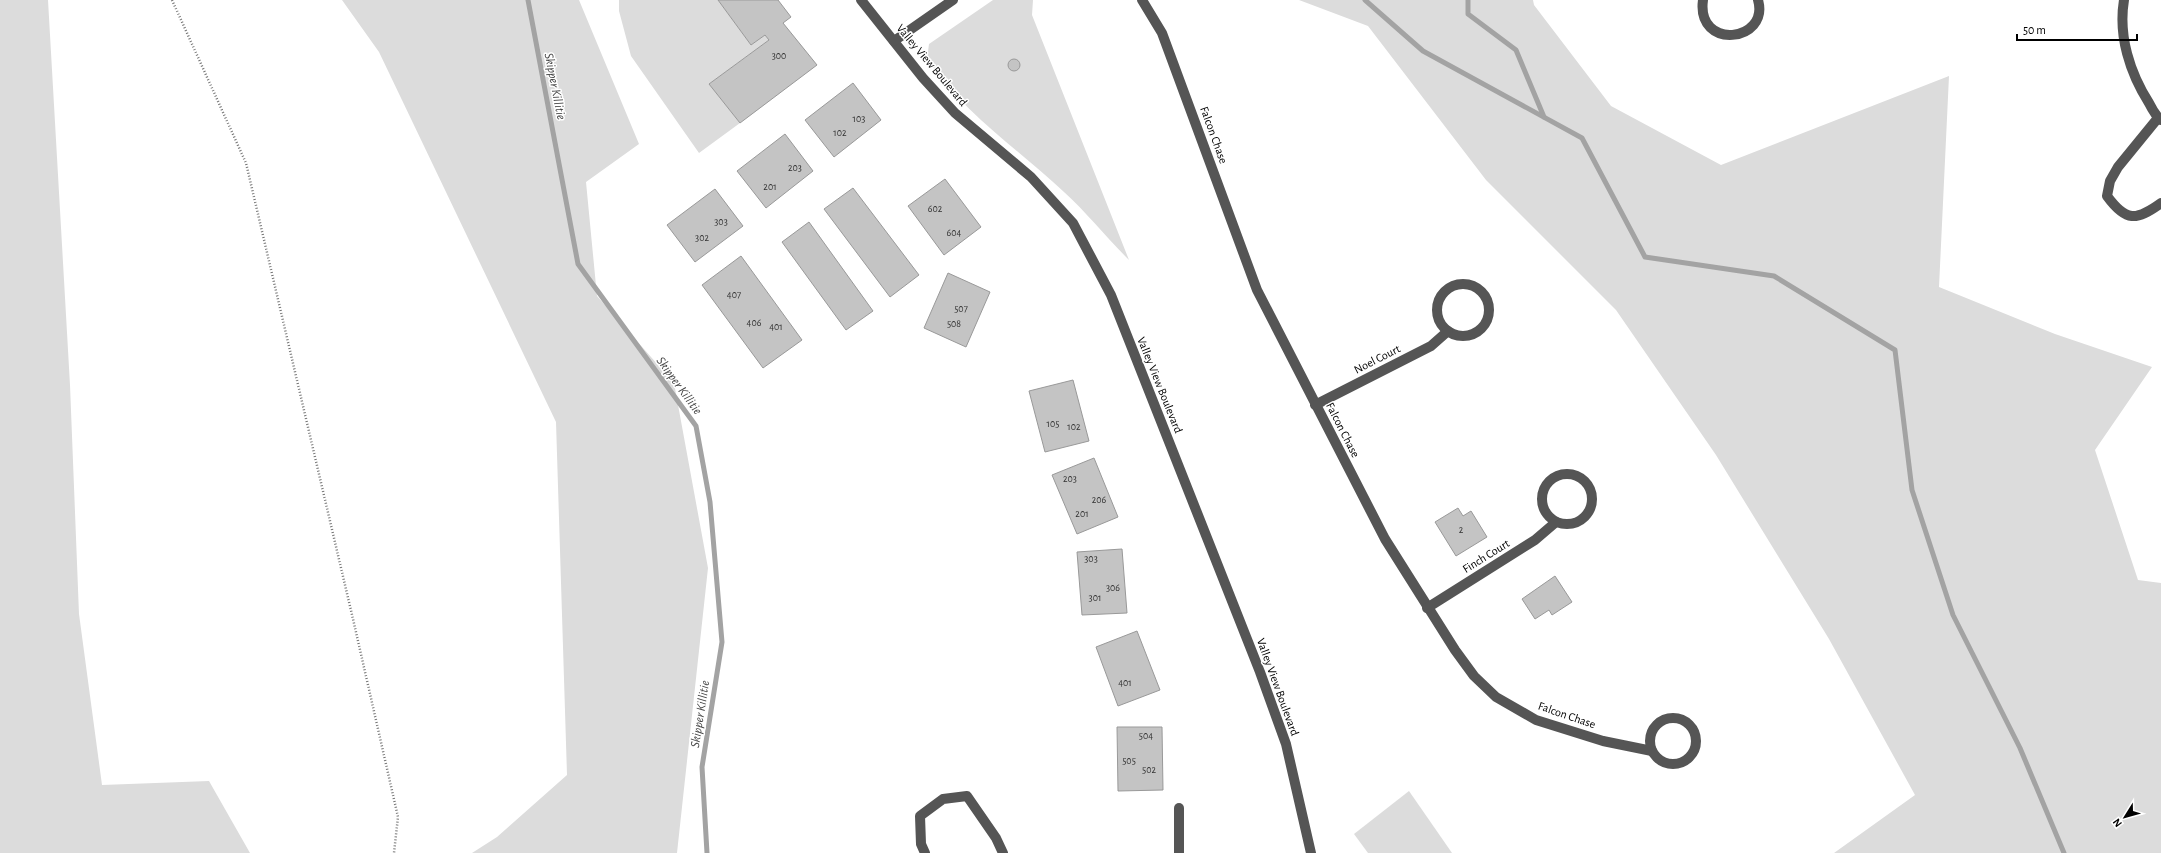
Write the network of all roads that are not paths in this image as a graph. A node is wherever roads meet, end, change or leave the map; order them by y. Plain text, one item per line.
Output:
1 (861, 0) edge
2 (953, 0) edge
3 (1142, 0) edge
4 (1703, 0) edge
5 (1758, 0) edge
6 (2124, 0) edge
7 (894, 41) junction
8 (2160, 119) edge
9 (2161, 203) edge
10 (1448, 331) junction
11 (1315, 405) junction
12 (1556, 522) junction
13 (1427, 608) junction
14 (1652, 751) junction
15 (1178, 808) dead end
16 (925, 853) edge
17 (1003, 853) edge
18 (1179, 853) edge
19 (1311, 853) edge

1 - 7 street, Valley View Boulevard
2 - 7 street
3 - 11 street, Falcon Chase
4 - 5 street
6 - 8 street
7 - 19 street, Valley View Boulevard
8 - 9 street
10 - 10 street
10 - 11 street, Noel Court
11 - 13 street, Falcon Chase
12 - 12 street
12 - 13 street, Finch Court
13 - 14 street, Falcon Chase
14 - 14 street, Falcon Chase
15 - 18 street
16 - 17 street

